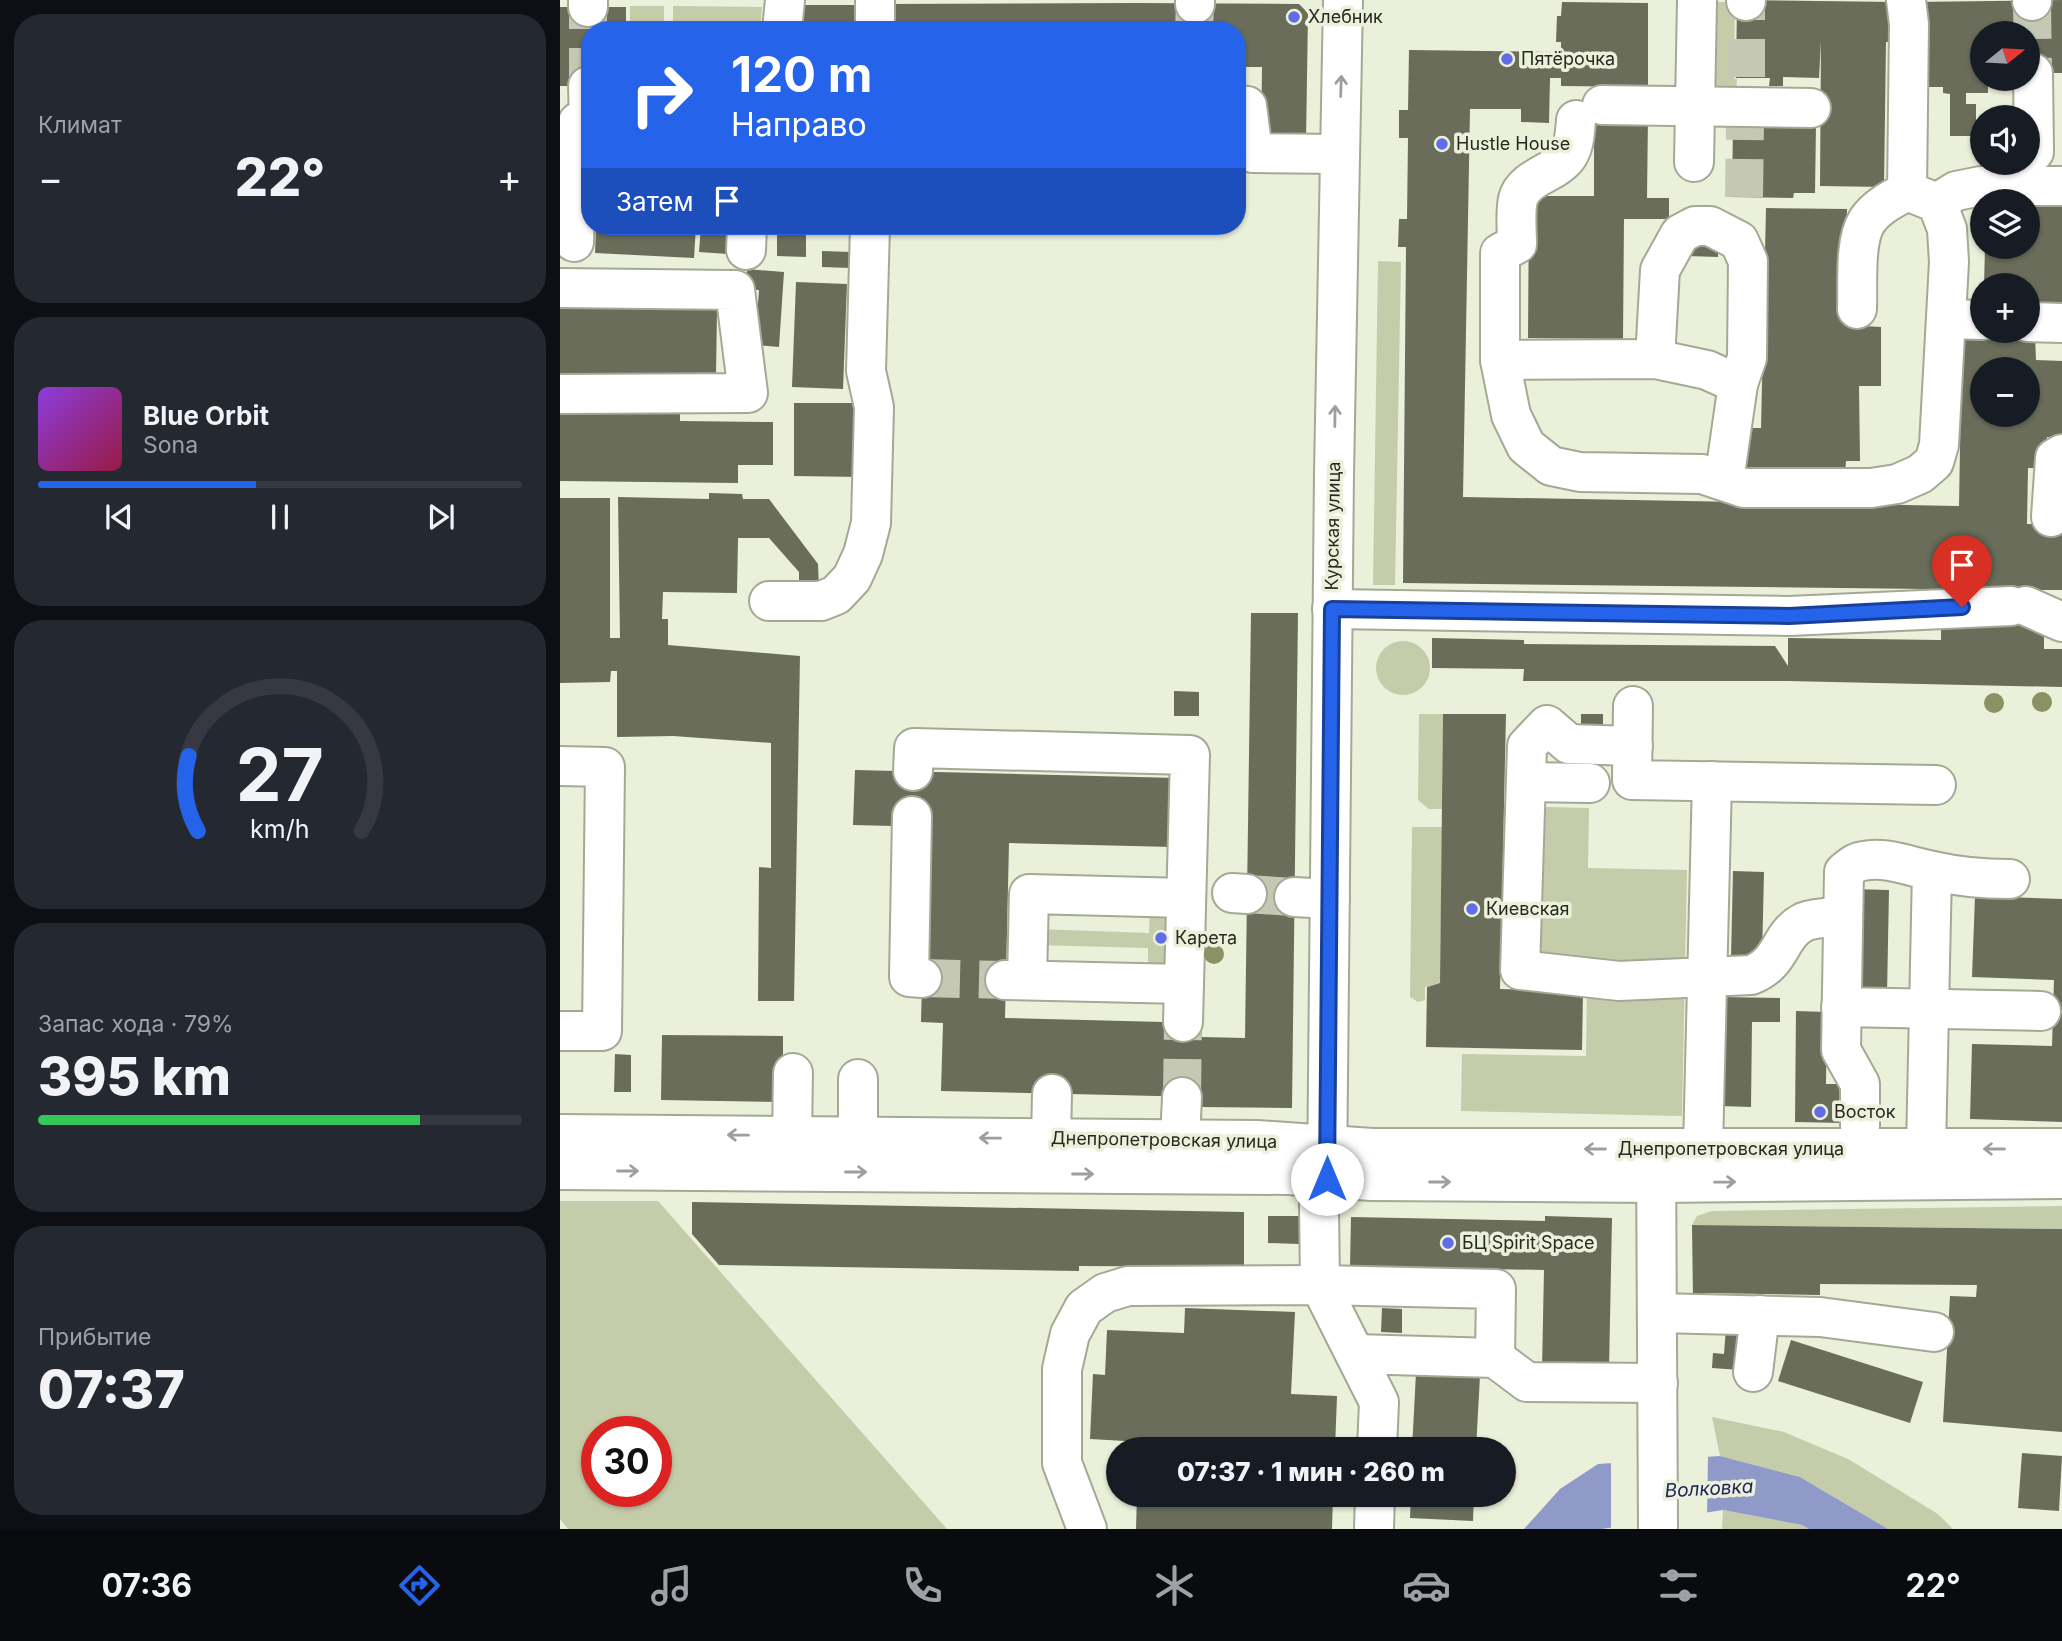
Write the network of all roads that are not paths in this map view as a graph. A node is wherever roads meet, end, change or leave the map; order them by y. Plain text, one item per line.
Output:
1 (785, 0) edge
2 (875, 0) edge
3 (1343, 0) edge
4 (1698, 0) edge
5 (1906, 0) edge
6 (783, 21) edge
7 (875, 21) edge
8 (1246, 106) edge
9 (1695, 107) junction
10 (1811, 108) dead end
11 (1339, 154) junction
12 (1694, 162) dead end
13 (2062, 187) edge
14 (1922, 197) junction
15 (581, 212) edge
16 (870, 235) edge
17 (574, 242) dead end
18 (560, 288) edge
19 (1857, 309) dead end
20 (1964, 320) edge
21 (2040, 322) edge
22 (2062, 323) edge
23 (1655, 359) junction
24 (1500, 360) junction
25 (1738, 384) junction
26 (560, 394) edge
27 (2062, 454) edge
28 (1724, 481) junction
29 (2051, 517) dead end
30 (769, 601) dead end
31 (1332, 609) junction
32 (2062, 622) edge
33 (1633, 706) dead end
34 (1633, 746) junction
35 (560, 766) edge
36 (914, 771) dead end
37 (1712, 781) junction
38 (1526, 782) junction
39 (1590, 783) dead end
40 (1936, 785) dead end
41 (912, 816) dead end
42 (1932, 871) junction
43 (2010, 879) dead end
44 (1186, 898) junction
45 (1842, 917) junction
46 (922, 978) dead end
47 (1706, 978) junction
48 (1184, 984) junction
49 (1841, 1007) junction
50 (1929, 1009) junction
51 (2041, 1011) dead end
52 (1183, 1022) tunnel mouth
53 (560, 1031) edge
54 (793, 1073) dead end
55 (858, 1079) dead end
56 (1052, 1094) dead end
57 (1181, 1097) tunnel mouth
58 (1860, 1126) dead end
59 (560, 1134) edge
60 (792, 1136) junction
61 (858, 1137) junction
62 (1051, 1139) junction
63 (1180, 1140) junction
64 (2062, 1148) edge
65 (1703, 1149) junction
66 (1926, 1149) junction
67 (1327, 1161) junction
68 (1656, 1166) junction
69 (560, 1170) edge
70 (2062, 1179) edge
71 (1320, 1284) junction
72 (1657, 1313) junction
73 (1760, 1315) junction
74 (1934, 1332) dead end
75 (1355, 1354) junction
76 (1495, 1358) junction
77 (1752, 1372) dead end
78 (1658, 1383) junction
79 (1378, 1437) edge
80 (1375, 1507) edge
81 (1087, 1529) edge
82 (1374, 1529) edge
83 (1658, 1529) edge

1 - 6 main road
2 - 7 main road
11 -> 3 main road, Курская улица
4 - 9 main road
5 - 14 main road
8 - 11 main road
9 - 10 main road
9 - 12 main road
9 - 24 main road
31 -> 11 main road, Курская улица
13 - 14 main road
14 - 19 main road
14 - 20 main road
15 - 17 main road
16 - 30 main road
18 - 26 main road
20 - 28 main road
21 - 22 main road
23 - 24 main road
23 - 25 main road
23 - 25 main road
24 - 28 main road
25 - 28 main road
27 - 29 main road
31 - 32 main road
31 - 67 main road, Курская улица
33 - 34 main road
34 - 37 main road
34 - 38 main road
35 - 53 main road
36 - 44 main road
37 - 40 main road
37 - 47 main road
38 - 39 main road
38 - 47 main road
41 - 46 main road
42 - 43 main road
42 - 45 main road
42 - 50 main road
44 - 48 main road
44 - 48 main road
45 - 47 main road
45 - 49 main road
47 - 65 main road
48 - 52 main road
49 - 50 main road
49 - 58 main road
50 - 51 main road
50 - 66 main road
54 - 60 main road
55 - 61 main road
56 - 62 main road
57 - 63 main road
60 -> 59 main road, Днепропетровская улица
60 - 61 main road, Днепропетровская улица
62 -> 61 main road, Днепропетровская улица
62 - 63 main road, Днепропетровская улица
63 - 67 main road, Днепропетровская улица
64 -> 66 main road, Днепропетровская улица
65 - 66 main road, Днепропетровская улица
65 - 68 main road, Днепропетровская улица
67 - 68 main road, Днепропетровская улица
69 -> 67 main road, Днепропетровская улица
67 - 71 main road, Курская улица
68 -> 70 main road, Днепропетровская улица
68 - 72 main road
71 - 75 main road
71 - 76 main road
71 - 81 main road
72 - 73 main road
72 - 78 main road
73 - 74 main road
73 - 77 main road
75 - 76 main road
75 - 79 main road
76 - 78 main road
78 - 83 main road
80 - 82 main road

